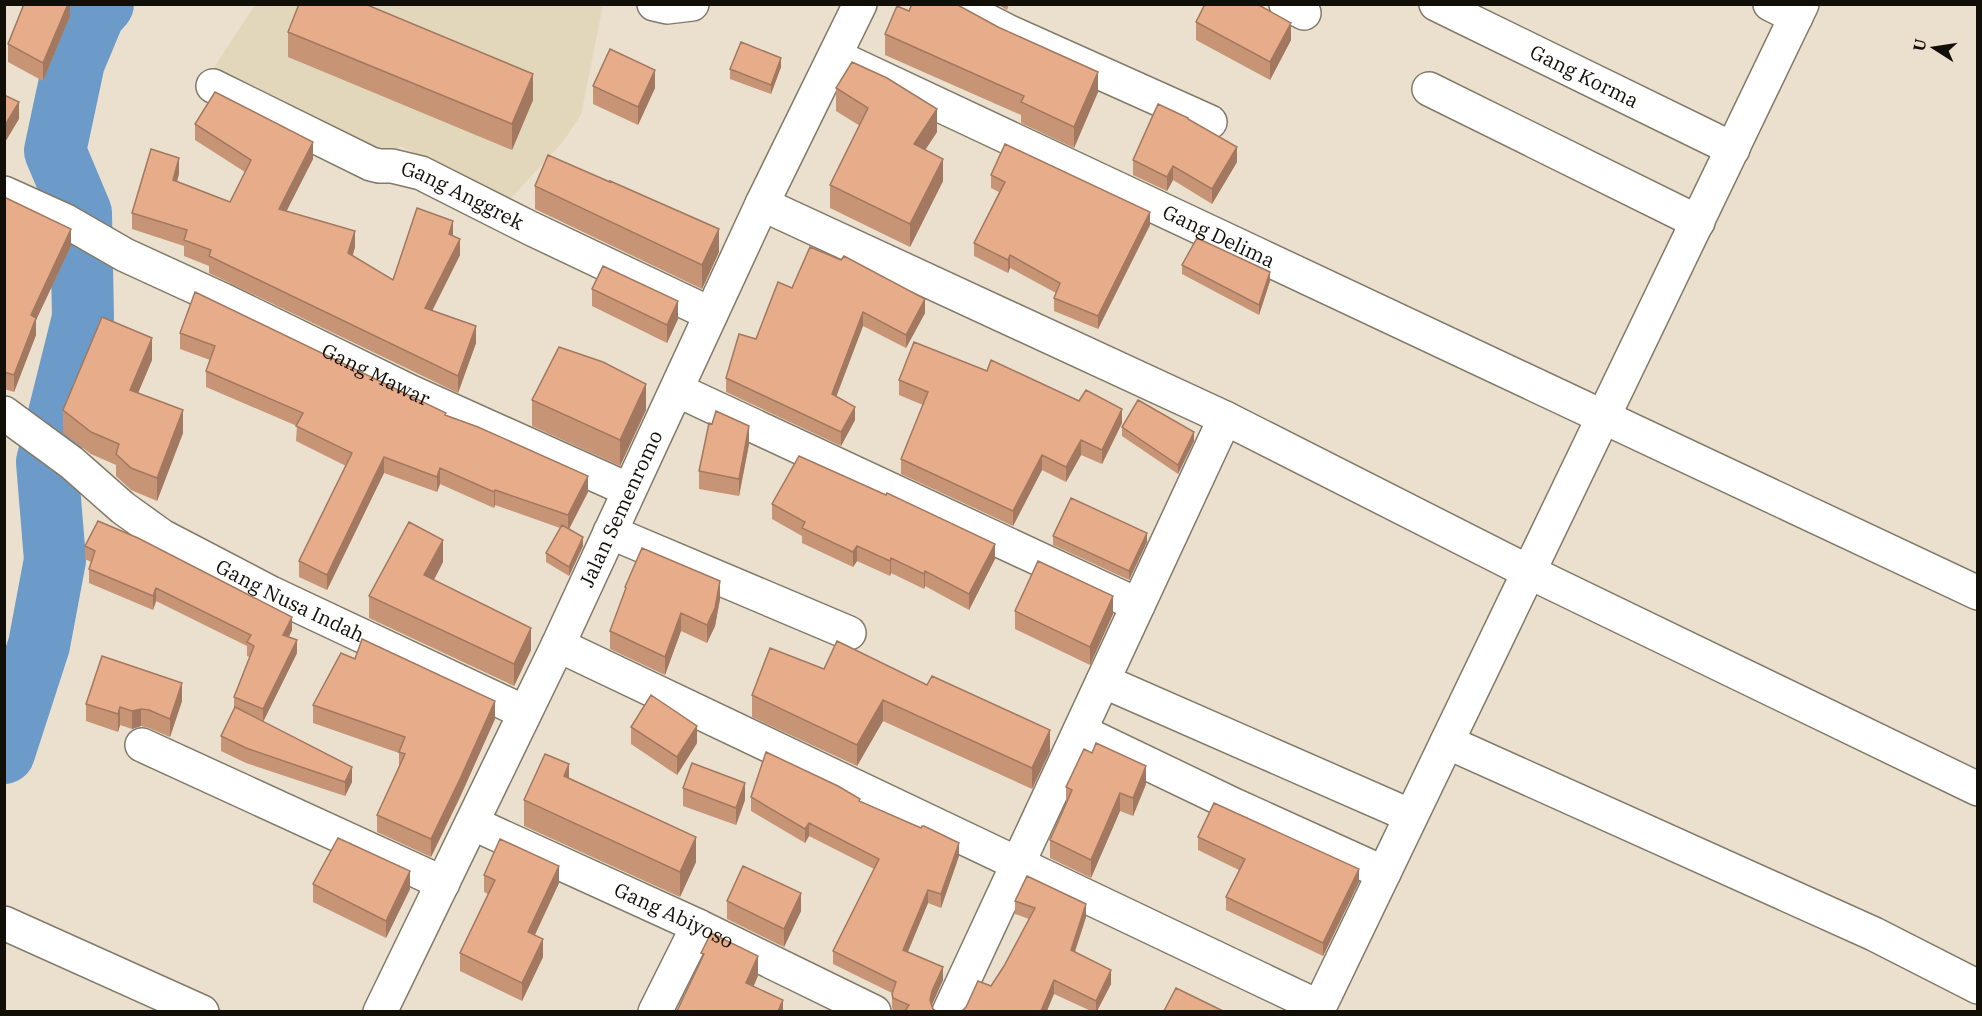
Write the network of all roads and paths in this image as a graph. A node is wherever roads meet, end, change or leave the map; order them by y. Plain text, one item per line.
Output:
1 (654, 4) edge
2 (692, 4) edge
3 (860, 4) edge
4 (956, 4) edge
5 (1436, 4) edge
6 (1790, 9) edge
7 (835, 56) junction
8 (213, 86) dead end
9 (1429, 89) dead end
10 (1210, 122) dead end
11 (1733, 149) junction
12 (4, 193) edge
13 (762, 204) junction
14 (1698, 222) junction
15 (711, 314) junction
16 (677, 390) junction
17 (7, 415) edge
18 (1604, 417) junction
19 (1225, 418) junction
20 (629, 490) junction
21 (610, 532) junction
22 (1528, 572) junction
23 (1977, 593) edge
24 (1138, 605) junction
25 (849, 633) dead end
26 (558, 645) junction
27 (1103, 681) junction
28 (524, 712) junction
29 (1080, 731) junction
30 (1447, 742) junction
31 (142, 745) dead end
32 (1977, 789) edge
33 (1411, 816) junction
34 (472, 823) junction
35 (1018, 864) junction
36 (1384, 873) junction
37 (443, 883) junction
38 (4, 923) edge
39 (698, 926) junction
40 (1977, 987) edge
41 (1318, 1009) edge
42 (202, 1011) edge
43 (380, 1011) edge
44 (655, 1011) edge
45 (874, 1011) edge
46 (949, 1011) edge

1 - 2 street
3 - 7 street, Jalan Semenromo
4 - 10 street
5 - 11 street, Gang Korma
6 - 11 street
7 - 13 street, Jalan Semenromo
7 - 18 street, Gang Delima
8 - 15 street, Gang Anggrek
9 - 14 street
11 - 14 street
12 - 20 street, Gang Mawar
13 - 15 street, Jalan Semenromo
13 - 19 street
14 - 18 street
15 - 16 street, Jalan Semenromo
16 - 20 street, Jalan Semenromo
16 - 24 street
17 - 28 street, Gang Nusa Indah
18 - 22 street
18 - 23 street, Gang Delima
19 - 22 street
19 - 24 street
20 - 21 street, Jalan Semenromo
21 - 25 street
21 - 26 street, Jalan Semenromo
22 - 30 street
22 - 32 street
24 - 27 street
26 - 28 street, Jalan Semenromo
26 - 35 street
27 - 29 street
27 - 33 street
28 - 34 street, Jalan Semenromo
29 - 35 street
29 - 36 street
30 - 33 street
30 - 40 street
31 - 37 street
33 - 36 street
34 - 37 street, Jalan Semenromo
34 - 39 street, Gang Abiyoso
35 - 41 street
35 - 46 street
36 - 41 street
37 - 43 street, Jalan Semenromo
38 - 42 street
39 - 44 street
39 - 45 street, Gang Abiyoso

